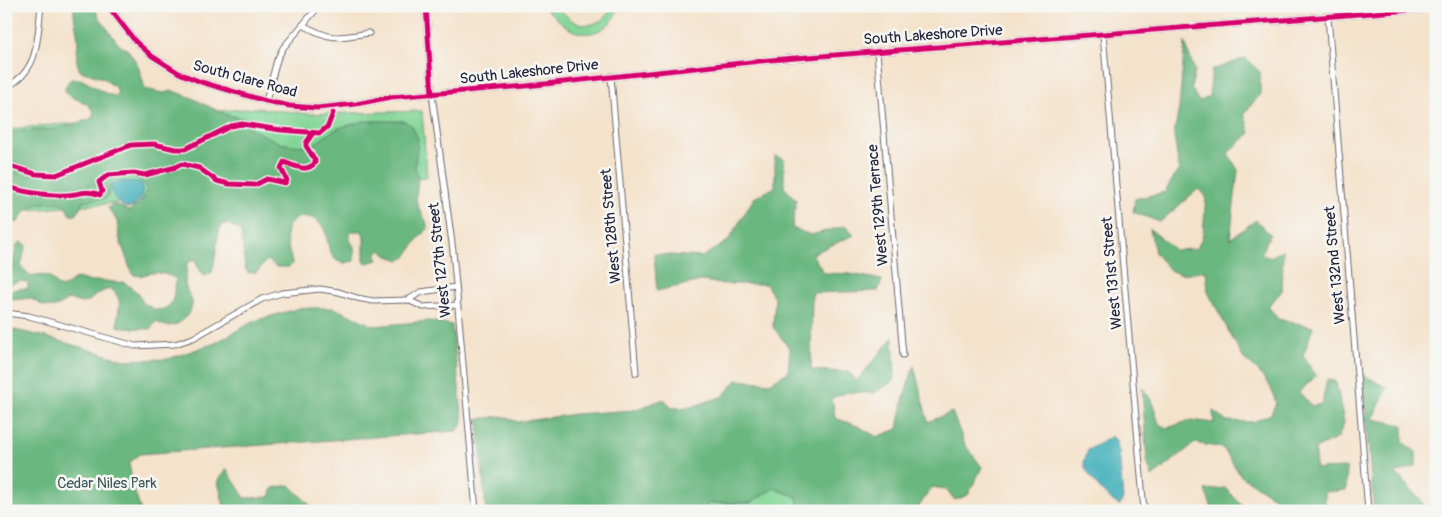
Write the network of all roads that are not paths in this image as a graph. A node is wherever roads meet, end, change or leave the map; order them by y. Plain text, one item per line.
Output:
1 (41, 6) edge
2 (108, 6) edge
3 (319, 6) edge
4 (426, 6) edge
5 (1436, 8) edge
6 (1328, 17) junction
7 (303, 25) junction
8 (369, 33) dead end
9 (1103, 34) junction
10 (877, 52) junction
11 (610, 76) junction
12 (6, 87) edge
13 (432, 94) junction
14 (266, 101) junction
15 (456, 287) junction
16 (408, 300) junction
17 (458, 305) junction
18 (6, 313) edge
19 (904, 355) dead end
20 (636, 373) dead end
21 (476, 511) edge
22 (1144, 511) edge
23 (1368, 511) edge

1 - 12 street
2 - 14 street, South Clare Road
3 - 7 street
4 - 13 street, West 127th Street
5 - 6 street, South Lakeshore Drive
6 - 9 street, South Lakeshore Drive
6 - 23 street, West 132nd Street
7 - 8 street
7 - 14 street
9 - 10 street, South Lakeshore Drive
9 - 22 street, West 131st Street
10 - 11 street, South Lakeshore Drive
10 - 19 street, West 129th Terrace
11 - 13 street, South Lakeshore Drive
11 - 20 street, West 128th Street
13 - 14 street, South Clare Road
13 - 15 street, West 127th Street
15 - 16 street
15 - 17 street, West 127th Street
16 - 17 street
16 - 18 street
17 - 21 street, West 127th Street

